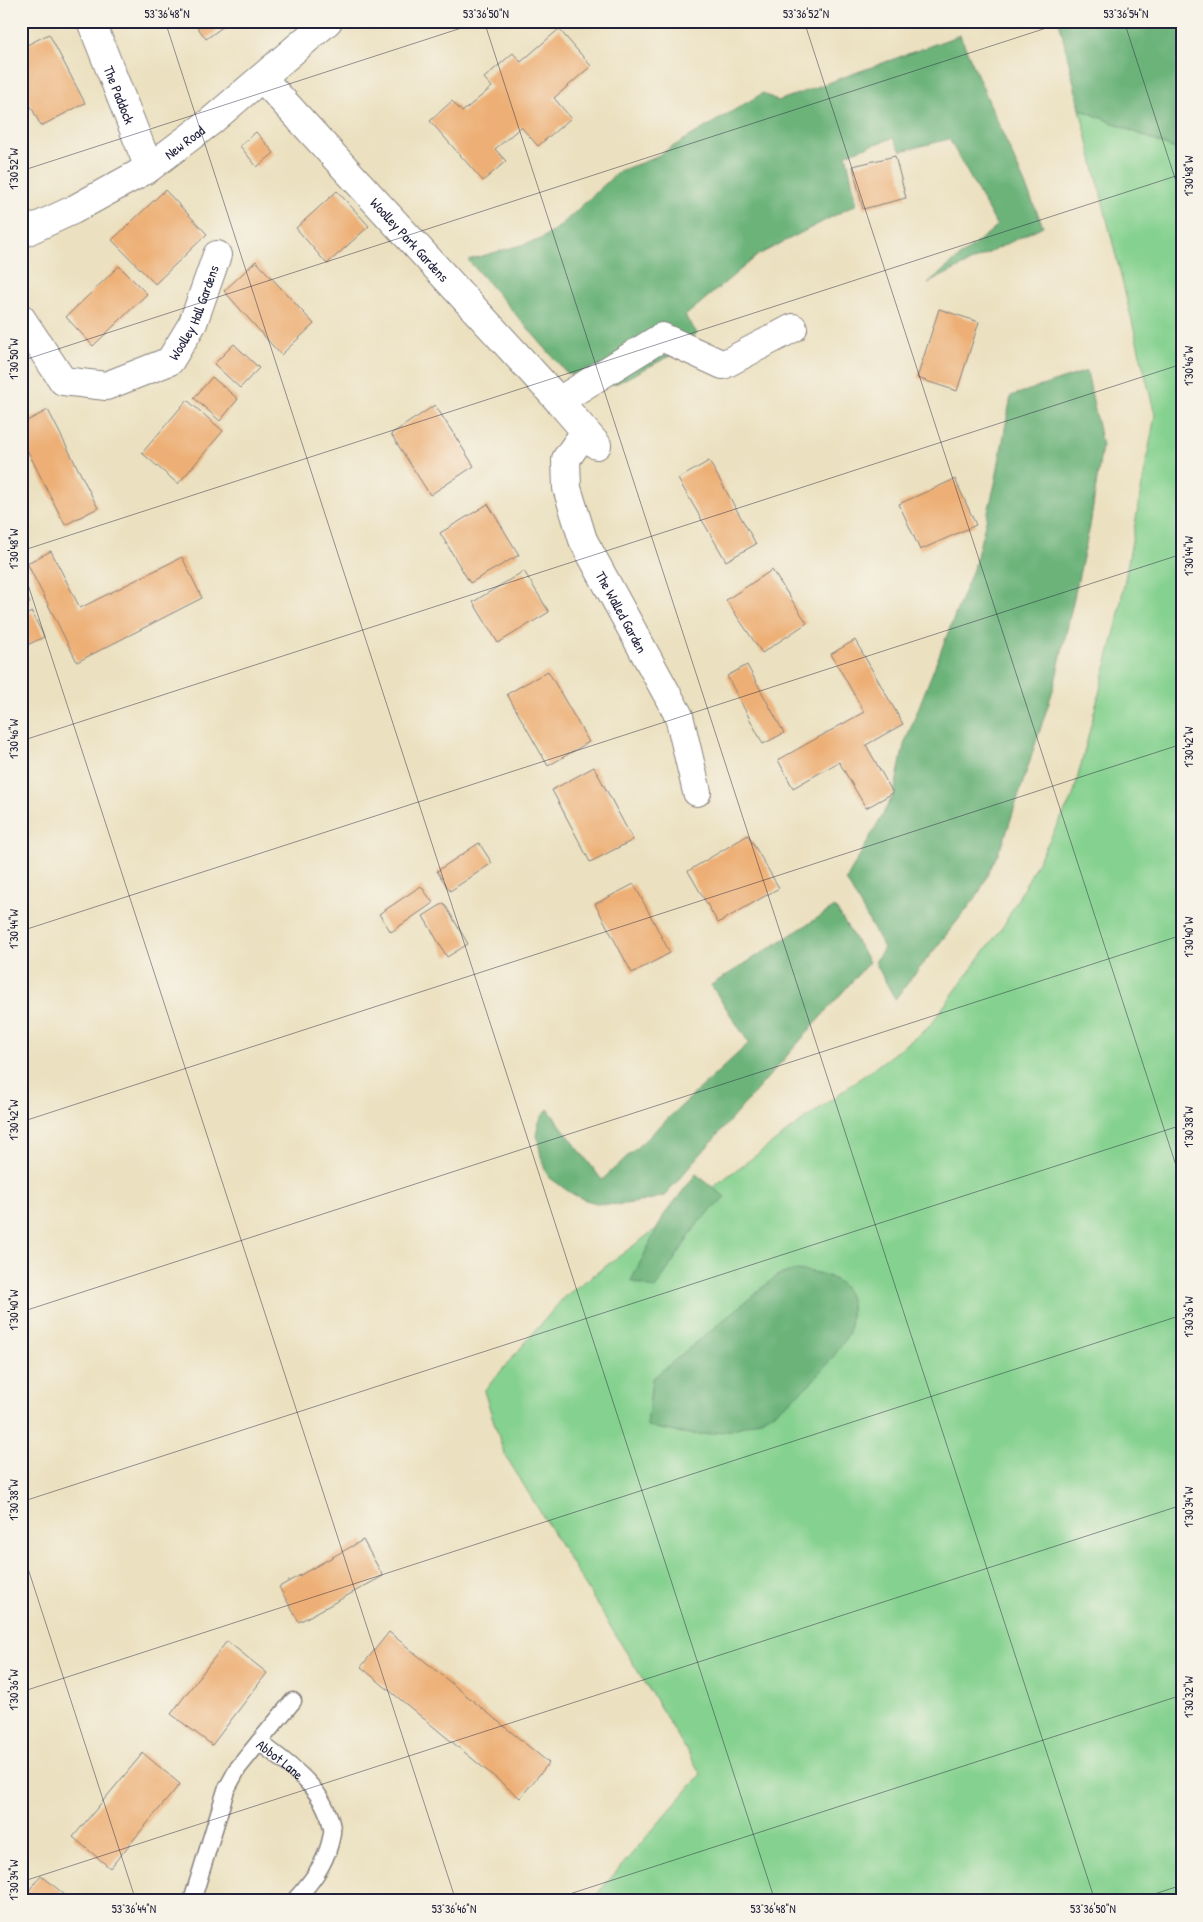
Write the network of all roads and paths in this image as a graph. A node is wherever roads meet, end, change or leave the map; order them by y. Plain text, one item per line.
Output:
1 (91, 21) edge
2 (328, 21) edge
3 (262, 78) junction
4 (150, 168) junction
5 (21, 234) edge
6 (217, 255) dead end
7 (21, 318) edge
8 (793, 328) dead end
9 (559, 401) junction
10 (591, 438) joint
11 (698, 792) dead end
12 (293, 1701) dead end
13 (259, 1742) junction
14 (192, 1901) edge
15 (294, 1901) edge

1 - 4 street, The Paddock
2 - 3 street, New Road
3 - 4 street, New Road
3 - 9 street, Woolley Park Gardens
4 - 5 street, New Road
6 - 7 street, Woolley Hall Gardens
8 - 9 street
9 - 10 street, Woolley Park Gardens
10 - 11 street, The Walled Garden
12 - 13 lane
13 - 14 lane, Abbot Lane
13 - 15 lane, Abbot Lane

